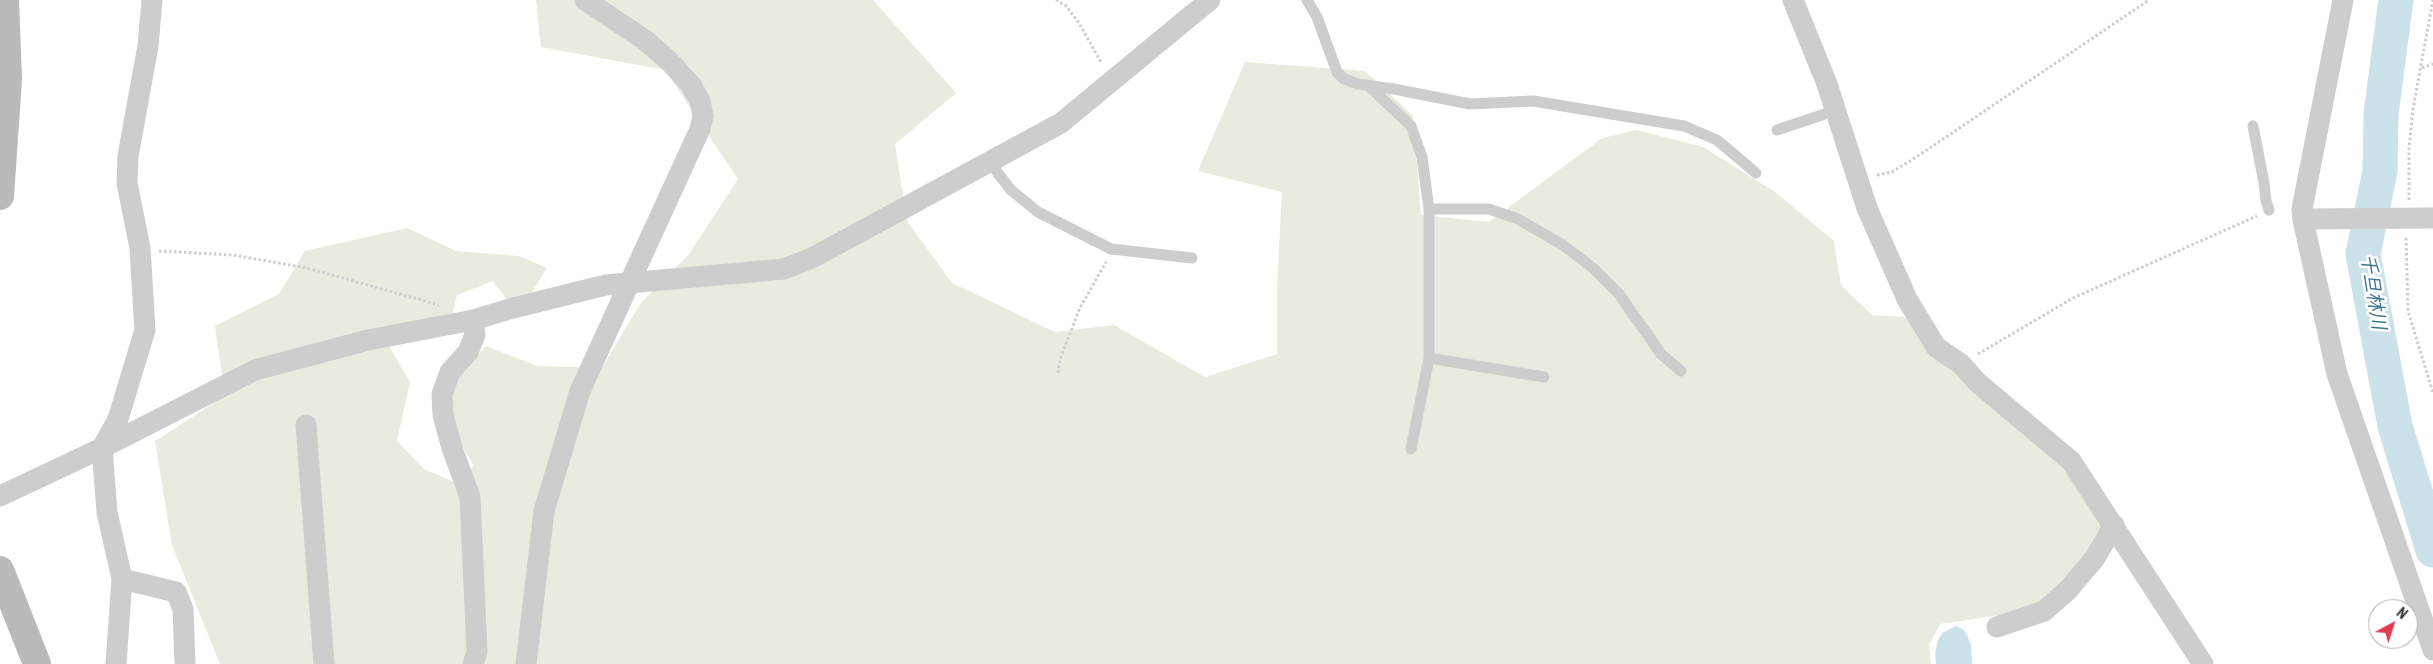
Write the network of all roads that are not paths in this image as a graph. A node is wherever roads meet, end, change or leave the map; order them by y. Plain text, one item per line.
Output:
1 (5, 0) edge
2 (152, 0) edge
3 (585, 0) edge
4 (1210, 0) edge
5 (1307, 0) edge
6 (1793, 0) edge
7 (2343, 0) edge
8 (1369, 86) junction
9 (1834, 111) junction
10 (2253, 126) dead end
11 (1777, 130) dead end
12 (992, 160) junction
13 (1756, 173) dead end
14 (0, 196) edge
15 (1429, 208) junction
16 (2270, 210) road end
17 (2433, 218) edge
18 (2309, 219) dead end
19 (1192, 258) dead end
20 (629, 282) junction
21 (473, 320) junction
22 (1429, 358) junction
23 (1681, 372) dead end
24 (1544, 377) dead end
25 (306, 424) dead end
26 (102, 448) junction
27 (1411, 449) dead end
28 (0, 496) edge
29 (2114, 525) junction
30 (0, 570) edge
31 (122, 579) junction
32 (1997, 627) dead end
33 (2433, 650) edge
34 (37, 664) edge
35 (116, 664) edge
36 (184, 664) edge
37 (324, 664) edge
38 (473, 664) edge
39 (526, 664) edge
40 (2202, 664) edge

1 - 14 street
2 - 26 street
3 - 20 street
4 - 12 street
5 - 8 lane
6 - 9 street
7 - 33 street
8 - 13 lane
8 - 15 lane
9 - 11 lane
9 - 29 street
10 - 16 lane
12 - 19 lane
12 - 20 street
15 - 22 lane
15 - 23 lane
17 - 18 street
20 - 21 street
20 - 39 street
21 - 26 street
21 - 38 street
22 - 24 lane
22 - 27 lane
25 - 37 street
26 - 28 street
26 - 31 street
29 - 32 street
29 - 40 street
30 - 34 street
31 - 35 street
31 - 36 street

